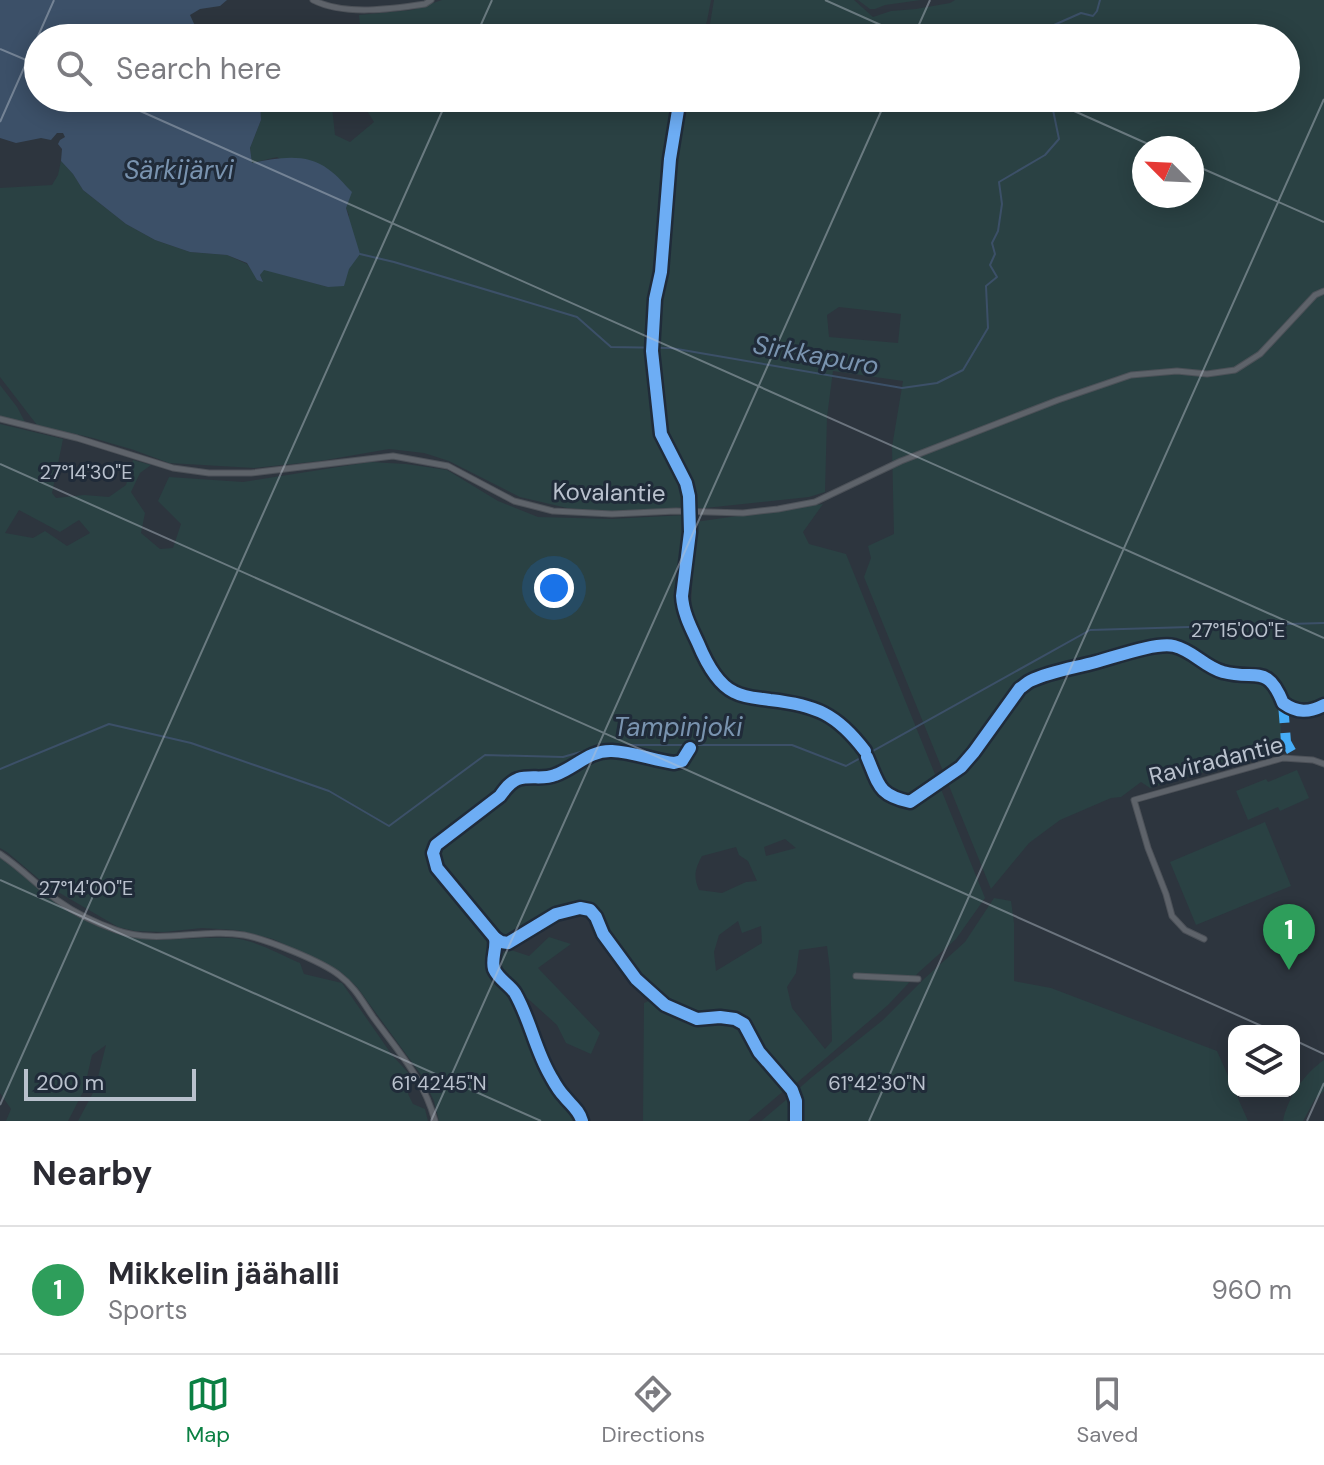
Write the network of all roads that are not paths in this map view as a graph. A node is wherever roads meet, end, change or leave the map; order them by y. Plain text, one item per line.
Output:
1 (313, 0) edge
2 (431, 0) edge
3 (1324, 291) edge
4 (0, 419) edge
5 (1324, 764) edge
6 (0, 854) edge
7 (1204, 939) dead end
8 (856, 976) dead end
9 (918, 979) dead end
10 (435, 1121) edge

1 - 2 street
3 - 4 street, Kovalantie
5 - 7 street, Raviradantie
6 - 10 street
8 - 9 street

